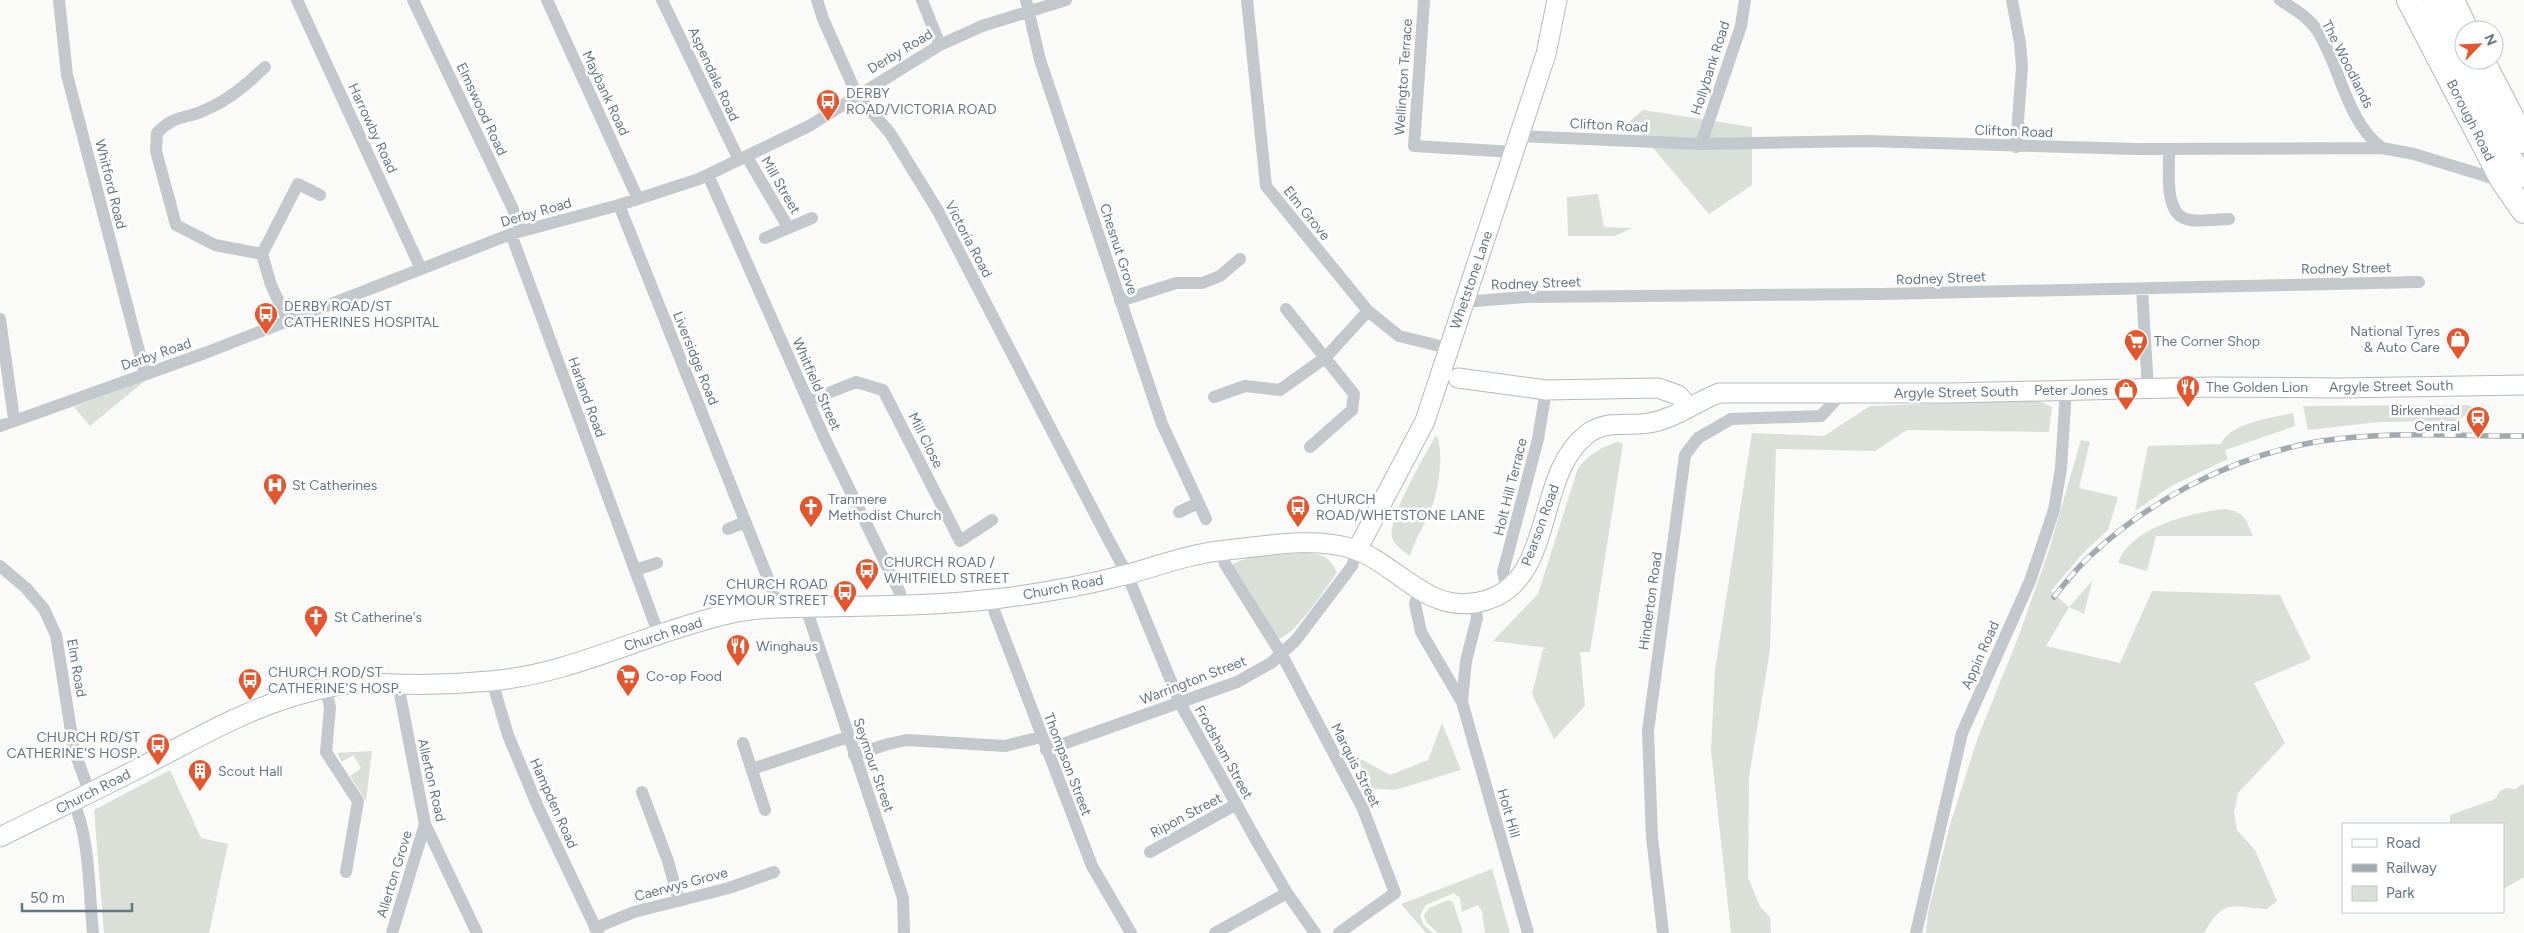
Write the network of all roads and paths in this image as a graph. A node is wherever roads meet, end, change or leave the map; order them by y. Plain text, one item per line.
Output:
1 (59, 0) edge
2 (297, 0) edge
3 (414, 0) edge
4 (547, 0) edge
5 (662, 0) edge
6 (817, 0) edge
7 (922, 0) edge
8 (1066, 0) edge
9 (1247, 0) edge
10 (1424, 0) edge
11 (1557, 0) edge
12 (1744, 0) edge
13 (2012, 0) edge
14 (2280, 0) edge
15 (2409, 0) edge
16 (2433, 0) edge
17 (2452, 0) edge
18 (1027, 6) edge
19 (2461, 20) edge
20 (940, 45) junction
21 (265, 67) dead end
22 (2487, 70) edge
23 (857, 95) junction
24 (2524, 141) edge
25 (1517, 144) junction
26 (1701, 144) junction
27 (2016, 147) junction
28 (2382, 148) junction
29 (2169, 150) junction
30 (743, 159) junction
31 (708, 175) junction
32 (2513, 179) edge
33 (320, 195) dead end
34 (638, 199) junction
35 (619, 205) junction
36 (2524, 211) edge
37 (812, 218) dead end
38 (2229, 219) dead end
39 (788, 228) junction
40 (516, 232) junction
41 (765, 238) dead end
42 (262, 254) junction
43 (1240, 259) dead end
44 (421, 269) junction
45 (2419, 282) dead end
46 (2142, 289) junction
47 (1120, 301) junction
48 (1463, 302) junction
49 (1286, 309) dead end
50 (1368, 310) junction
51 (0, 319) edge
52 (288, 321) junction
53 (1448, 348) junction
54 (1326, 357) junction
55 (145, 374) junction
56 (1458, 378) dead end
57 (2524, 385) edge
58 (1546, 390) junction
59 (2066, 390) junction
60 (2148, 390) junction
61 (1843, 392) junction
62 (1214, 397) dead end
63 (808, 401) junction
64 (1689, 407) junction
65 (14, 420) junction
66 (0, 426) edge
67 (1310, 447) dead end
68 (1098, 491) dead end
69 (1086, 498) junction
70 (1198, 503) junction
71 (1180, 512) dead end
72 (1206, 519) dead end
73 (992, 520) dead end
74 (745, 522) junction
75 (728, 529) dead end
76 (1106, 535) joint
77 (1221, 550) junction
78 (1357, 550) junction
79 (657, 562) dead end
80 (0, 566) edge
81 (635, 570) junction
82 (1127, 574) junction
83 (1419, 591) junction
84 (1507, 591) junction
85 (992, 600) junction
86 (1475, 603) junction
87 (902, 604) junction
88 (775, 607) junction
89 (806, 608) junction
90 (659, 635) junction
91 (1282, 655) junction
92 (492, 681) junction
93 (398, 684) junction
94 (326, 688) junction
95 (1462, 702) junction
96 (1180, 703) junction
97 (848, 737) junction
98 (1041, 737) junction
99 (742, 743) dead end
100 (1046, 750) junction
101 (854, 755) junction
102 (752, 769) junction
103 (642, 792) dead end
104 (90, 794) junction
105 (74, 802) junction
106 (1236, 805) junction
107 (765, 810) dead end
108 (425, 824) junction
109 (0, 837) edge
110 (1150, 852) dead end
111 (346, 872) dead end
112 (774, 872) dead end
113 (1287, 893) junction
114 (679, 901) junction
115 (597, 930) edge
116 (93, 933) edge
117 (392, 933) edge
118 (477, 933) edge
119 (904, 933) edge
120 (1131, 933) edge
121 (1215, 933) edge
122 (1315, 933) edge
123 (1339, 933) edge
124 (1528, 933) edge
125 (1663, 933) edge
126 (1916, 933) edge

1 - 55 street, Whitford Road
2 - 44 street, Harrowby Road
3 - 40 street, Elmswood Road
4 - 34 street, Maybank Road
5 - 30 street, Aspendale Road
6 - 23 street, Victoria Road
7 - 20 street
8 - 18 street, Derby Road
9 - 50 street, Elm Grove
10 - 25 street, Wellington Terrace
11 - 25 main road, Whetstone Lane
12 - 26 street, Hollybank Road
13 - 27 street
14 - 28 street, The Woodlands
15 - 32 highway, Borough Road
16 - 32 main road, Borough Road
17 - 19 highway
18 - 20 street, Derby Road
18 - 47 street, Chesnut Grove
20 - 23 street, Derby Road
21 - 42 street
22 - 24 highway
23 - 30 street, Derby Road
23 - 69 street, Victoria Road
25 - 26 street, Clifton Road
25 - 48 main road, Whetstone Lane
26 - 27 street, Clifton Road
27 - 29 street, Clifton Road
28 - 29 street, Clifton Road
28 - 32 street, Clifton Road
29 - 38 street
30 - 31 street, Derby Road
30 - 39 street, Mill Street
31 - 34 street, Derby Road
31 - 63 street, Whitfield Street
32 - 36 highway, Borough Road
33 - 42 street
34 - 35 street, Derby Road
35 - 40 street, Derby Road
35 - 74 street, Liversidge Road
37 - 39 street, Mill Street
39 - 41 street, Mill Street
40 - 44 street, Derby Road
40 - 81 street, Harland Road
42 - 52 street
43 - 47 street
44 - 52 street, Derby Road
45 - 46 street, Rodney Street
46 - 48 street, Rodney Street
46 - 60 street
47 - 70 street, Chesnut Grove
48 - 53 main road, Whetstone Lane
49 - 54 street
50 - 53 street, Elm Grove
50 - 54 street
51 - 65 street
52 - 55 street, Derby Road
53 - 78 main road, Whetstone Lane
54 - 62 street
54 - 67 street
55 - 65 street, Derby Road
56 - 58 main road
57 - 60 main road, Argyle Street South
58 - 64 main road
58 - 84 street, Holt Hill Terrace
59 - 60 main road, Argyle Street South
59 - 61 main road, Argyle Street South
59 - 126 street, Appin Road
61 - 64 main road, Argyle Street South
61 - 125 street, Hinderton Road
63 - 73 street, Mill Close
63 - 87 street, Whitfield Street
64 - 84 main road, Pearson Road
65 - 66 street, Derby Road
68 - 69 street
69 - 76 street, Victoria Road
70 - 71 street
70 - 72 street, Chesnut Grove
74 - 75 street
74 - 88 street, Liversidge Road
76 - 82 street, Frodsham Street
77 - 78 main road, Church Road
77 - 82 main road, Church Road
77 - 91 street, Marquis Street
78 - 83 main road, Pearson Road
78 - 91 street, Warrington Street
79 - 81 street
80 - 104 street, Elm Road
81 - 90 street, Harland Road
82 - 85 main road, Church Road
82 - 96 street, Frodsham Street
83 - 86 main road, Pearson Road
83 - 95 street, Holt Hill
84 - 86 main road, Pearson Road
85 - 87 main road, Church Road
85 - 98 street, Thompson Street
86 - 95 street, Holt Hill
87 - 89 main road, Church Road
88 - 89 main road, Church Road
88 - 90 main road, Church Road
89 - 97 street, Seymour Street
90 - 92 main road, Church Road
91 - 96 street, Warrington Street
91 - 123 street, Marquis Street
92 - 93 main road, Church Road
92 - 115 street, Hampden Road
93 - 94 main road, Church Road
93 - 108 street, Allerton Road
94 - 104 main road, Church Road
94 - 111 street
95 - 124 street, Holt Hill
96 - 100 street, Warrington Street
96 - 106 street, Frodsham Street
97 - 101 street, Seymour Street
97 - 102 street
98 - 100 street, Thompson Street
98 - 101 street
99 - 102 street
100 - 120 street, Thompson Street
101 - 119 street, Seymour Street
102 - 107 street
103 - 114 street
104 - 105 main road, Church Road
105 - 109 main road, Church Road
105 - 116 street
106 - 110 street, Ripon Street
106 - 113 street, Frodsham Street
108 - 117 street, Allerton Grove
108 - 118 street, Allerton Road
112 - 114 street, Caerwys Grove
113 - 121 street
113 - 122 street, Frodsham Street
114 - 115 street, Caerwys Grove

